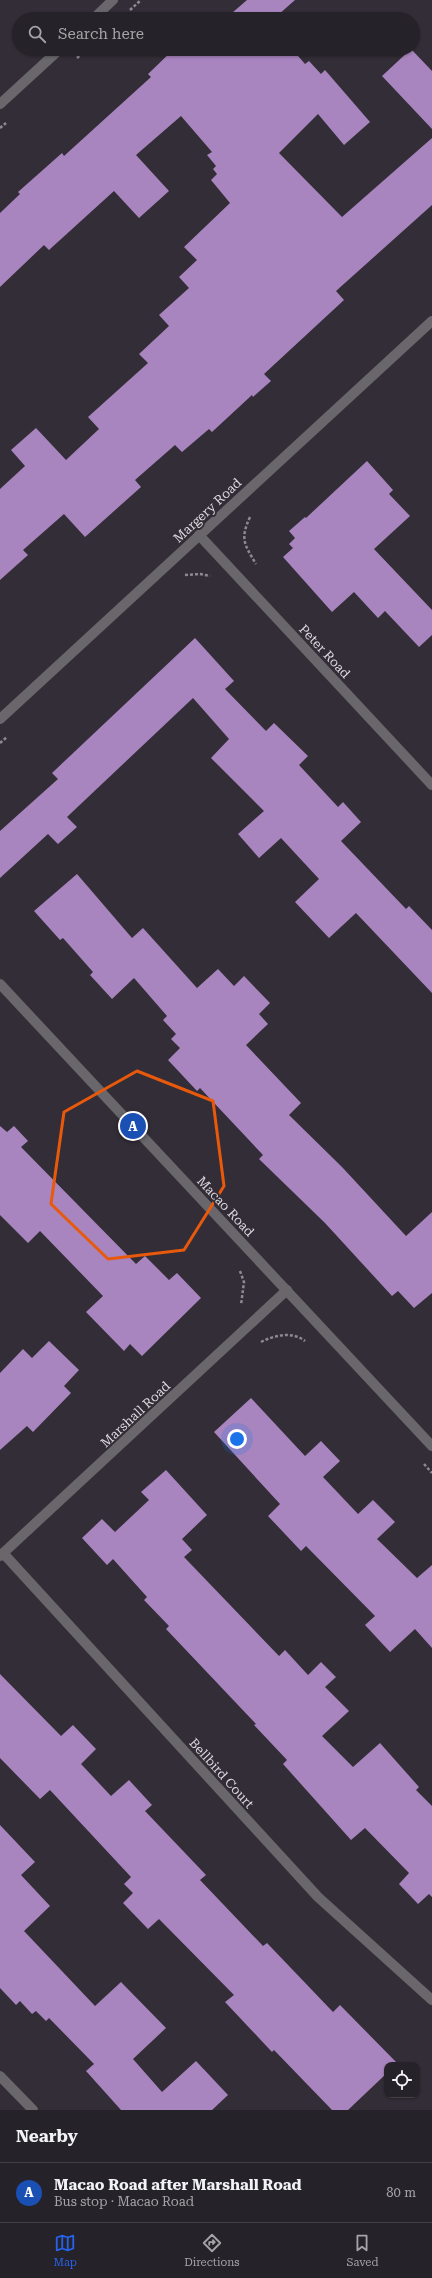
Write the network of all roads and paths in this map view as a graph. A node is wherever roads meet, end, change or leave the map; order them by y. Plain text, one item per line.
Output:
1 (113, 0) edge
2 (100, 12) edge
3 (52, 56) edge
4 (0, 104) edge
5 (432, 320) edge
6 (254, 512) dead end
7 (199, 535) junction
8 (256, 564) dead end
9 (214, 577) dead end
10 (179, 580) dead end
11 (0, 719) edge
12 (12, 733) dead end
13 (0, 743) edge
14 (432, 785) edge
15 (0, 984) edge
16 (239, 1266) dead end
17 (287, 1290) junction
18 (237, 1311) dead end
19 (307, 1342) dead end
20 (259, 1344) dead end
21 (432, 1446) edge
22 (422, 1462) dead end
23 (432, 1473) edge
24 (2, 1555) edge
25 (432, 2000) edge
26 (0, 2076) edge
27 (33, 2110) edge

1 - 2 street
3 - 4 street
5 - 7 street, Margery Road
6 - 8 path
7 - 11 street, Margery Road
7 - 14 street, Peter Road
9 - 10 path
12 - 13 path
15 - 17 street, Macao Road
16 - 18 path
17 - 21 street, Macao Road
17 - 24 street, Marshall Road
19 - 20 path
22 - 23 path
24 - 25 street, Bellbird Court
26 - 27 street

